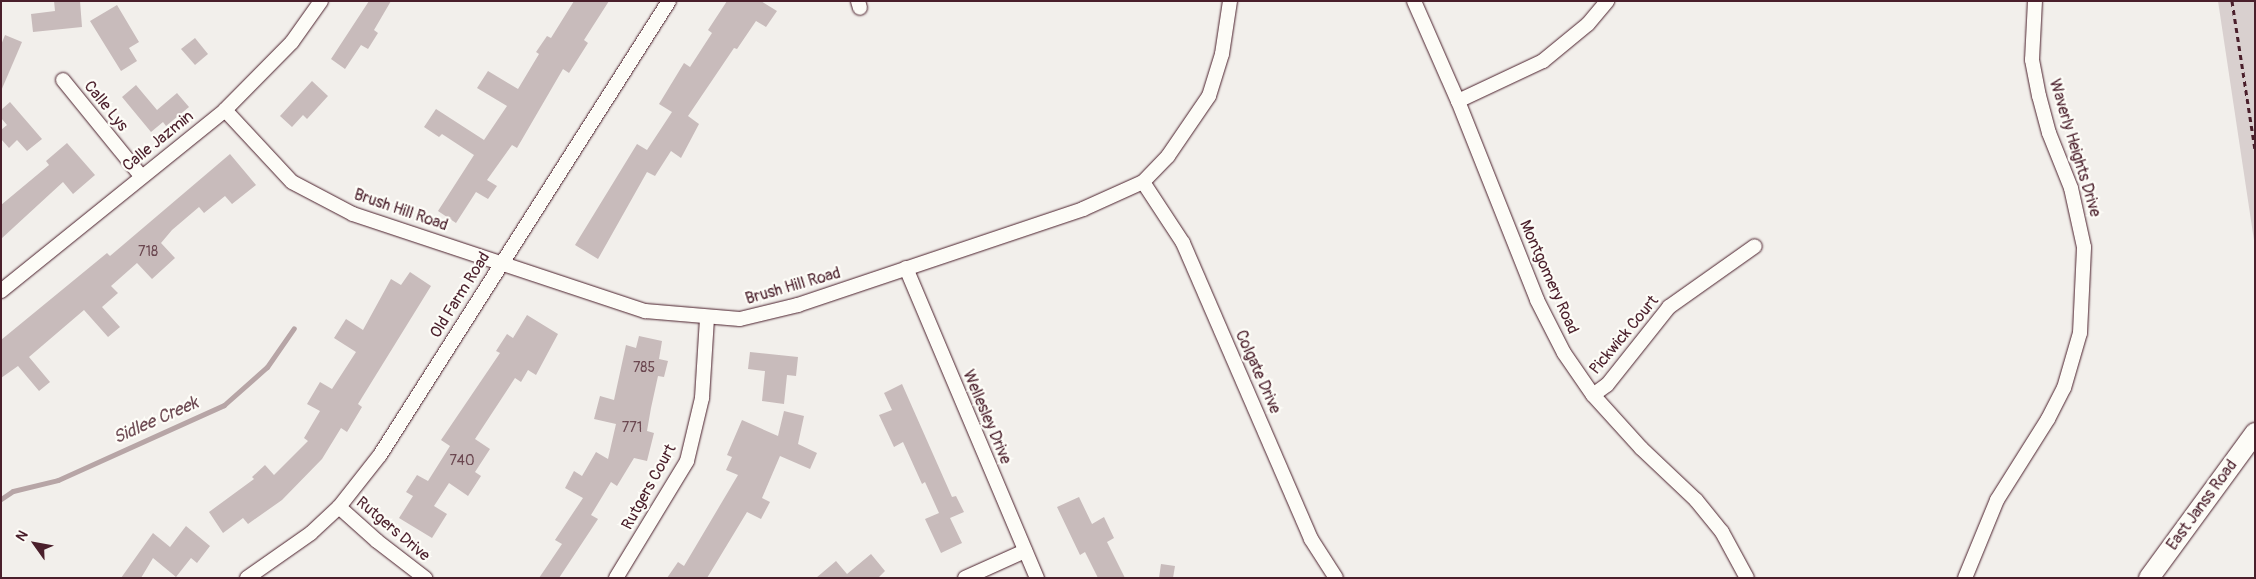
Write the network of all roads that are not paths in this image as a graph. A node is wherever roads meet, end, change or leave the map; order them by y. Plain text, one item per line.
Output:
1 (321, 1) edge
2 (669, 1) edge
3 (1230, 1) edge
4 (1414, 1) edge
5 (1607, 1) edge
6 (2035, 1) edge
7 (63, 80) dead end
8 (1458, 101) junction
9 (224, 110) junction
10 (141, 176) junction
11 (1143, 182) junction
12 (1755, 246) dead end
13 (501, 262) junction
14 (906, 268) junction
15 (1, 291) edge
16 (707, 319) junction
17 (1593, 395) junction
18 (2255, 433) edge
19 (339, 507) junction
20 (1025, 550) junction
21 (247, 578) edge
22 (425, 578) edge
23 (616, 578) edge
24 (965, 578) edge
25 (1037, 578) edge
26 (1336, 578) edge
27 (1747, 578) edge
28 (1965, 578) edge
29 (2149, 578) edge

1 - 9 street, Calle Jazmin
2 - 13 street, Old Farm Road
3 - 11 street, Brush Hill Road
4 - 8 street, Montgomery Road
5 - 8 street
6 - 28 street, Waverly Heights Drive
7 - 10 street, Calle Lys
8 - 17 street, Montgomery Road
9 - 10 street, Calle Jazmin
9 - 13 street, Brush Hill Road
10 - 15 street, Calle Jazmin
11 - 14 street, Brush Hill Road
11 - 26 street, Colgate Drive
12 - 17 street, Pickwick Court
13 - 16 street, Brush Hill Road
13 - 19 street, Old Farm Road
14 - 16 street, Brush Hill Road
14 - 20 street, Wellesley Drive
16 - 23 street, Rutgers Court
17 - 27 street, Montgomery Road
18 - 29 main road, East Janss Road
19 - 21 street, Old Farm Road
19 - 22 street, Rutgers Drive
20 - 24 street
20 - 25 street, Wellesley Drive

